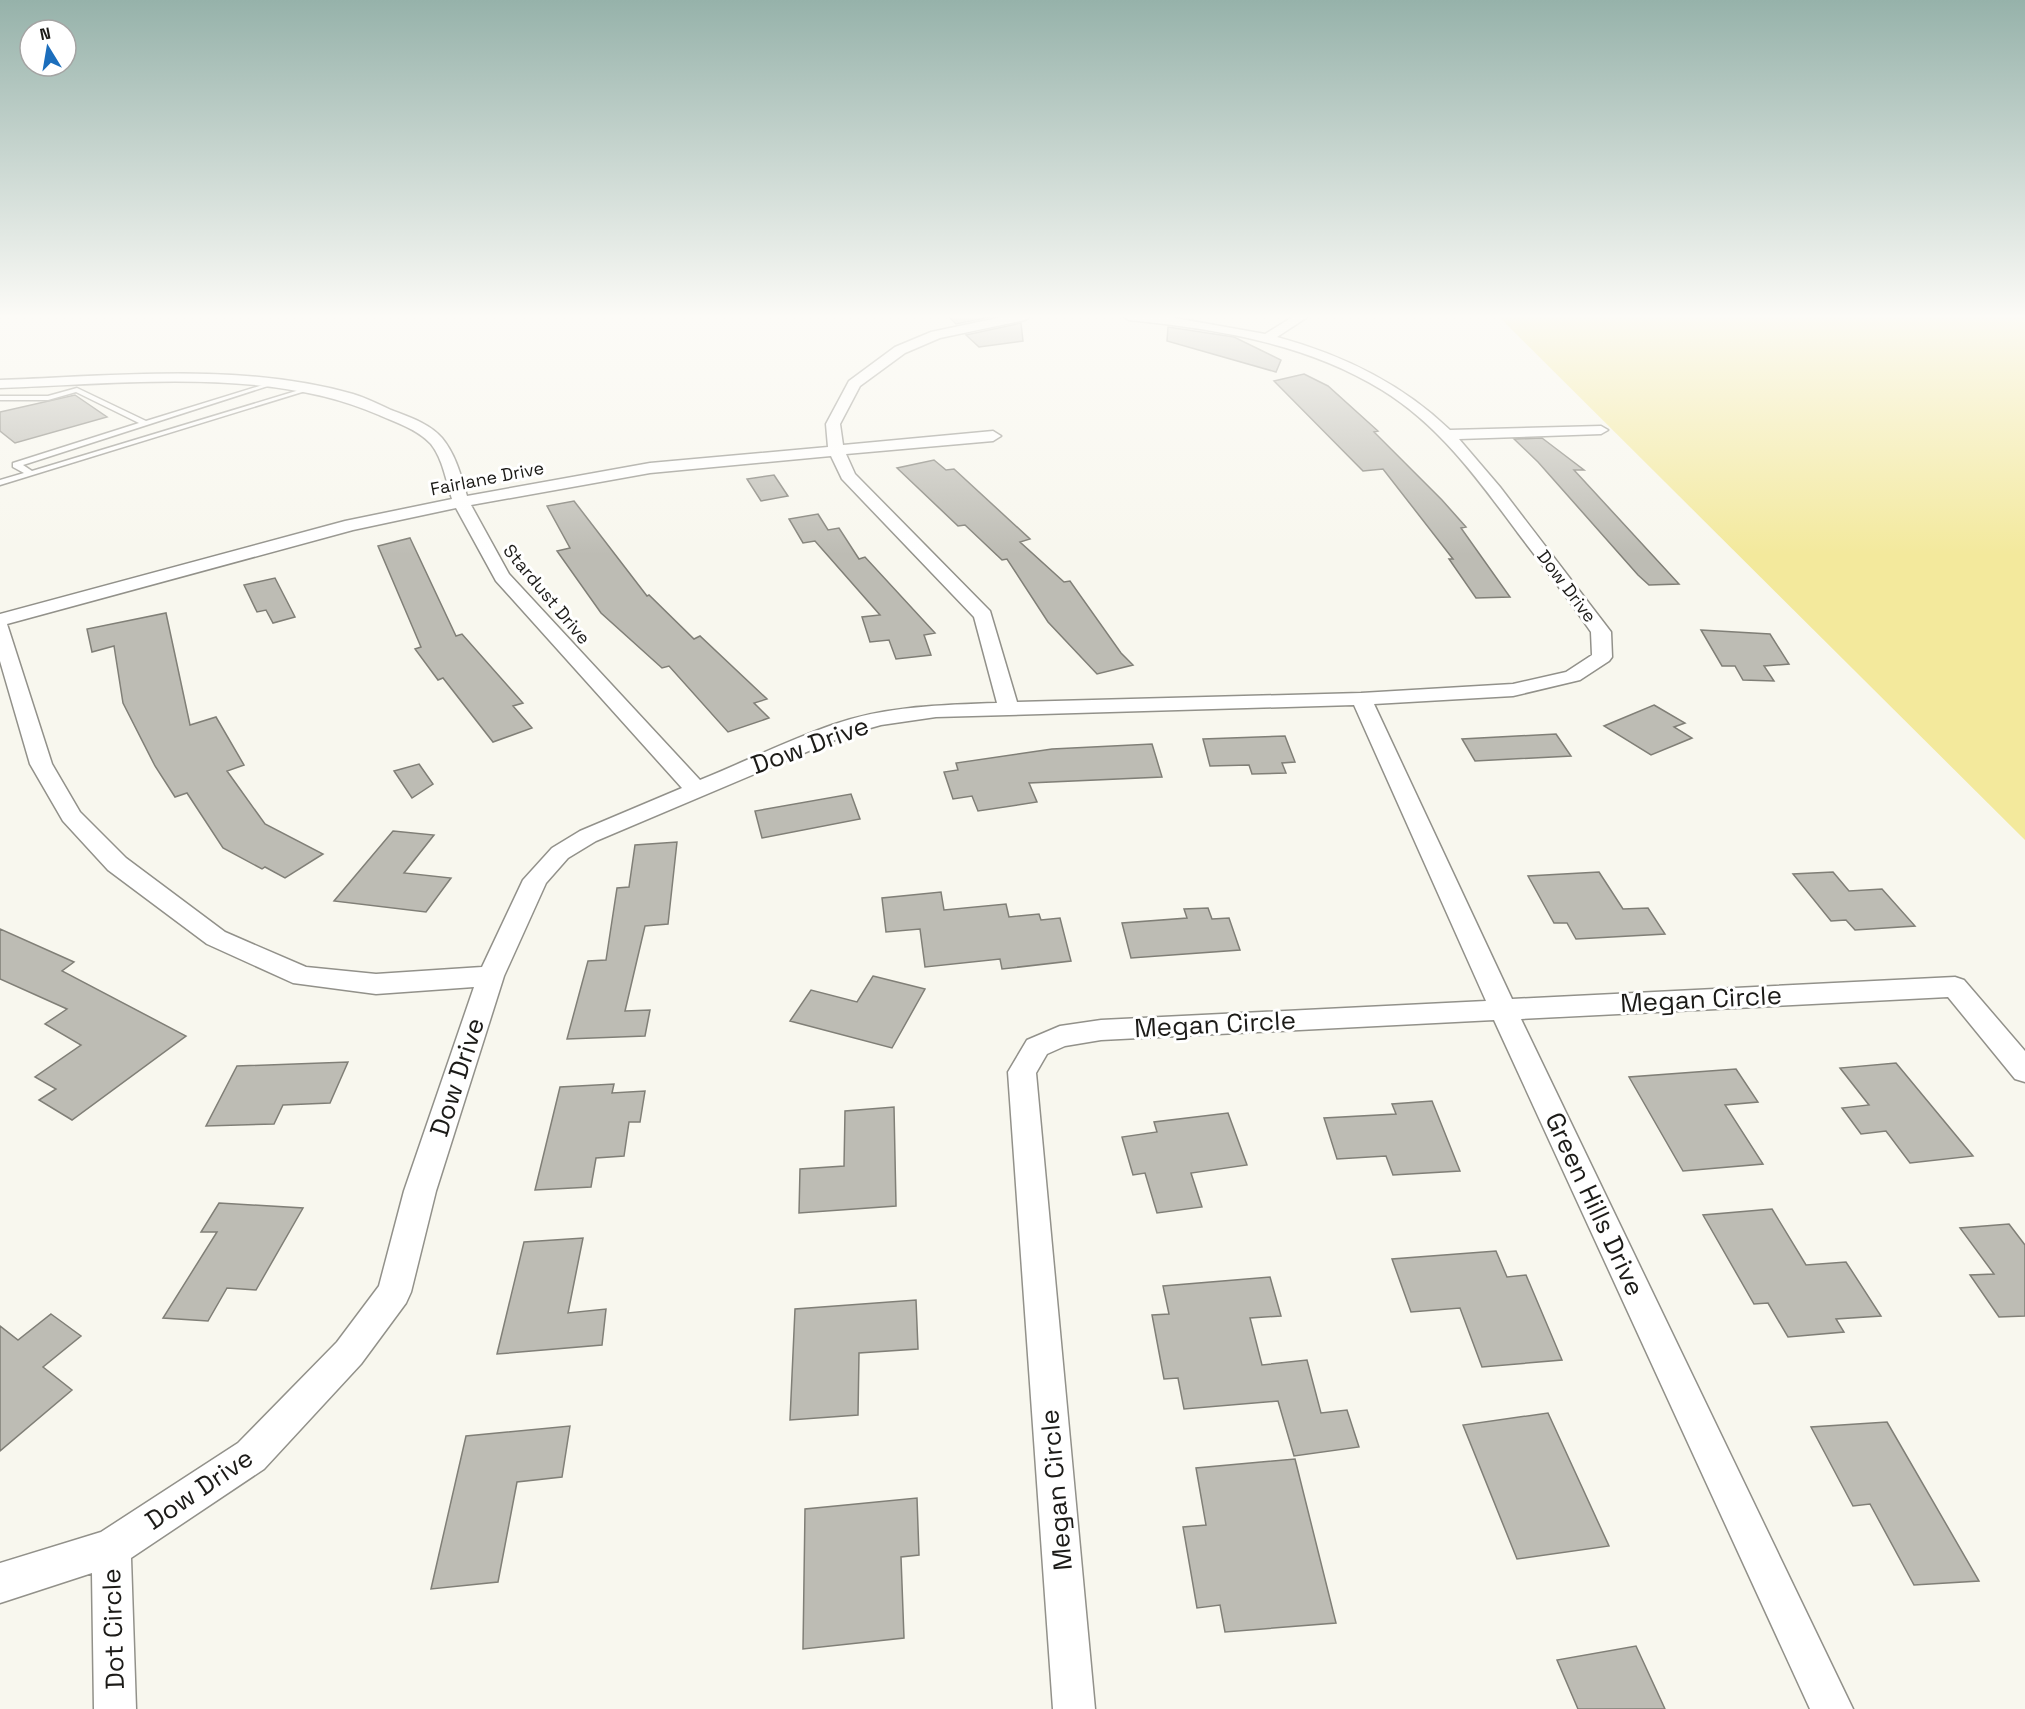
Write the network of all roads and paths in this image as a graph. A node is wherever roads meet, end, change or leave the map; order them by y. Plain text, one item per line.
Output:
1 (56, 396) edge
2 (89, 396) edge
3 (232, 396) edge
4 (286, 396) edge
5 (340, 396) edge
6 (848, 396) edge
7 (1399, 396) edge
8 (0, 398) edge
9 (146, 424) junction
10 (1601, 430) dead end
11 (1444, 435) junction
12 (993, 436) dead end
13 (836, 449) junction
14 (30, 473) junction
15 (0, 483) edge
16 (462, 502) junction
17 (0, 620) edge
18 (0, 628) edge
19 (1361, 699) junction
20 (1009, 710) junction
21 (696, 790) junction
22 (490, 976) junction
23 (1503, 1009) junction
24 (2025, 1071) edge
25 (111, 1548) junction
26 (0, 1583) edge
27 (115, 1709) edge
28 (1074, 1709) edge
29 (1832, 1709) edge

1 - 8 lane
2 - 9 lane
3 - 9 lane
4 - 14 lane
5 - 16 street, Stardust Drive
6 - 13 street
7 - 11 street, Dow Drive
9 - 14 lane
10 - 11 street
11 - 19 street, Dow Drive
12 - 13 street, Fairlane Drive
13 - 16 street, Fairlane Drive
13 - 20 street
14 - 15 lane
16 - 17 street, Fairlane Drive
16 - 21 street, Stardust Drive
18 - 22 street
19 - 20 street, Dow Drive
19 - 23 street, Green Hills Drive
20 - 21 street, Dow Drive
21 - 22 street, Dow Drive
22 - 25 street, Dow Drive
23 - 24 street, Megan Circle
23 - 28 street, Megan Circle
23 - 29 street, Green Hills Drive
25 - 26 street, Dow Drive
25 - 27 street, Dot Circle

